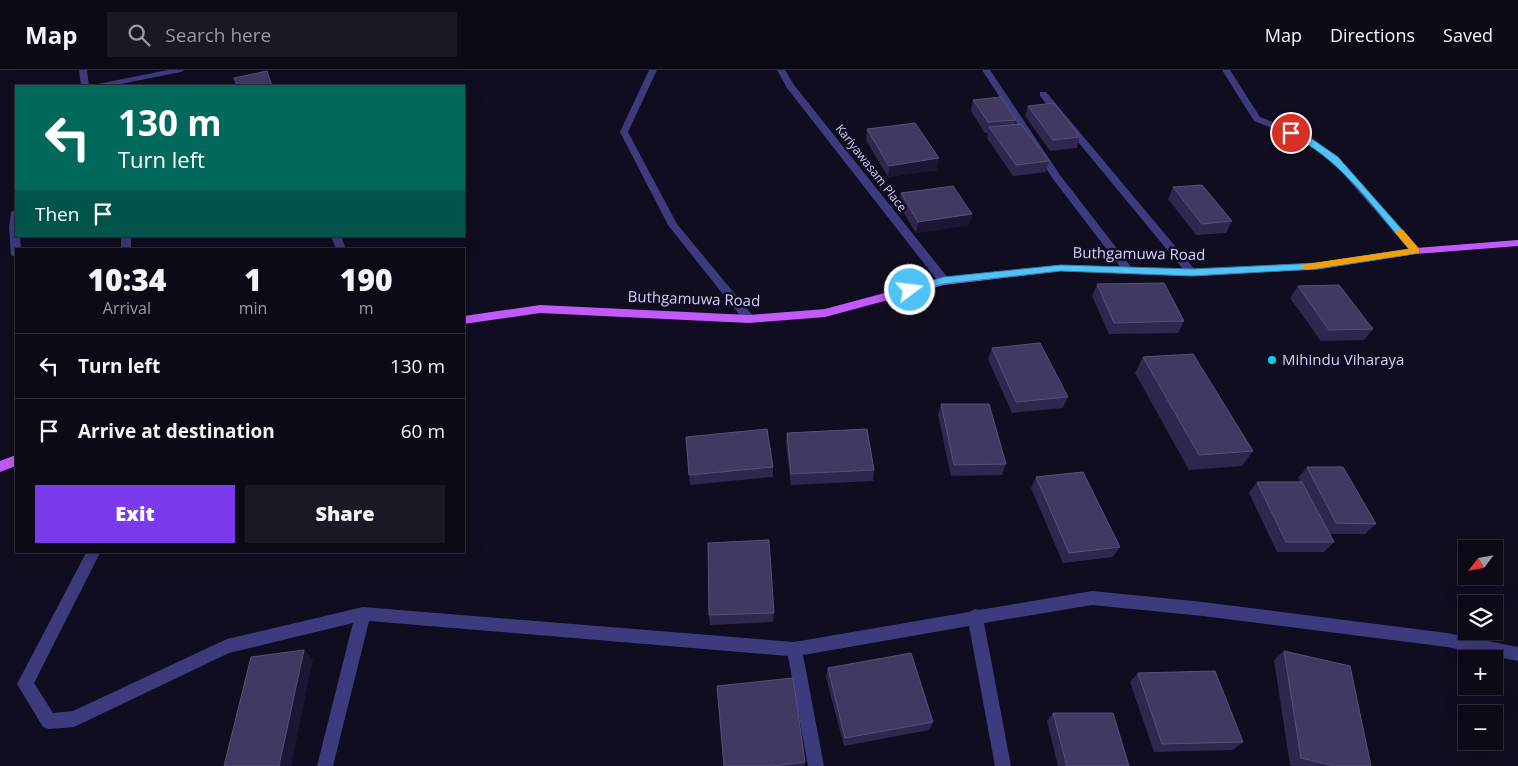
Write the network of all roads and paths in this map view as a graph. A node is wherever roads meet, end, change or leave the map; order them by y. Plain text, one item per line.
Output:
1 (83, 70) edge
2 (181, 70) edge
3 (653, 70) edge
4 (781, 70) edge
5 (986, 70) edge
6 (1226, 70) edge
7 (85, 85) edge
8 (103, 85) edge
9 (1043, 94) dead end
10 (15, 220) edge
11 (1518, 243) edge
12 (16, 248) edge
13 (1416, 251) junction
14 (1128, 270) junction
15 (1192, 272) junction
16 (944, 280) junction
17 (465, 320) edge
18 (749, 320) junction
19 (15, 460) edge
20 (0, 467) edge
21 (93, 553) edge
22 (363, 614) junction
23 (975, 616) junction
24 (794, 649) junction
25 (1518, 654) edge
26 (325, 766) edge
27 (816, 766) edge
28 (1003, 766) edge

1 - 7 street
2 - 8 street
3 - 18 street
4 - 16 street, Kariyawasam Place
5 - 14 street
6 - 13 street
9 - 15 street
10 - 12 street
11 - 13 main road, Buthgamuwa Road
13 - 15 main road, Buthgamuwa Road
14 - 15 main road, Buthgamuwa Road
14 - 16 main road, Buthgamuwa Road
16 - 18 main road, Buthgamuwa Road
17 - 18 main road, Buthgamuwa Road
19 - 20 main road
21 - 22 street
22 - 24 street
22 - 26 street
23 - 24 street
23 - 25 street
23 - 28 street
24 - 27 street

